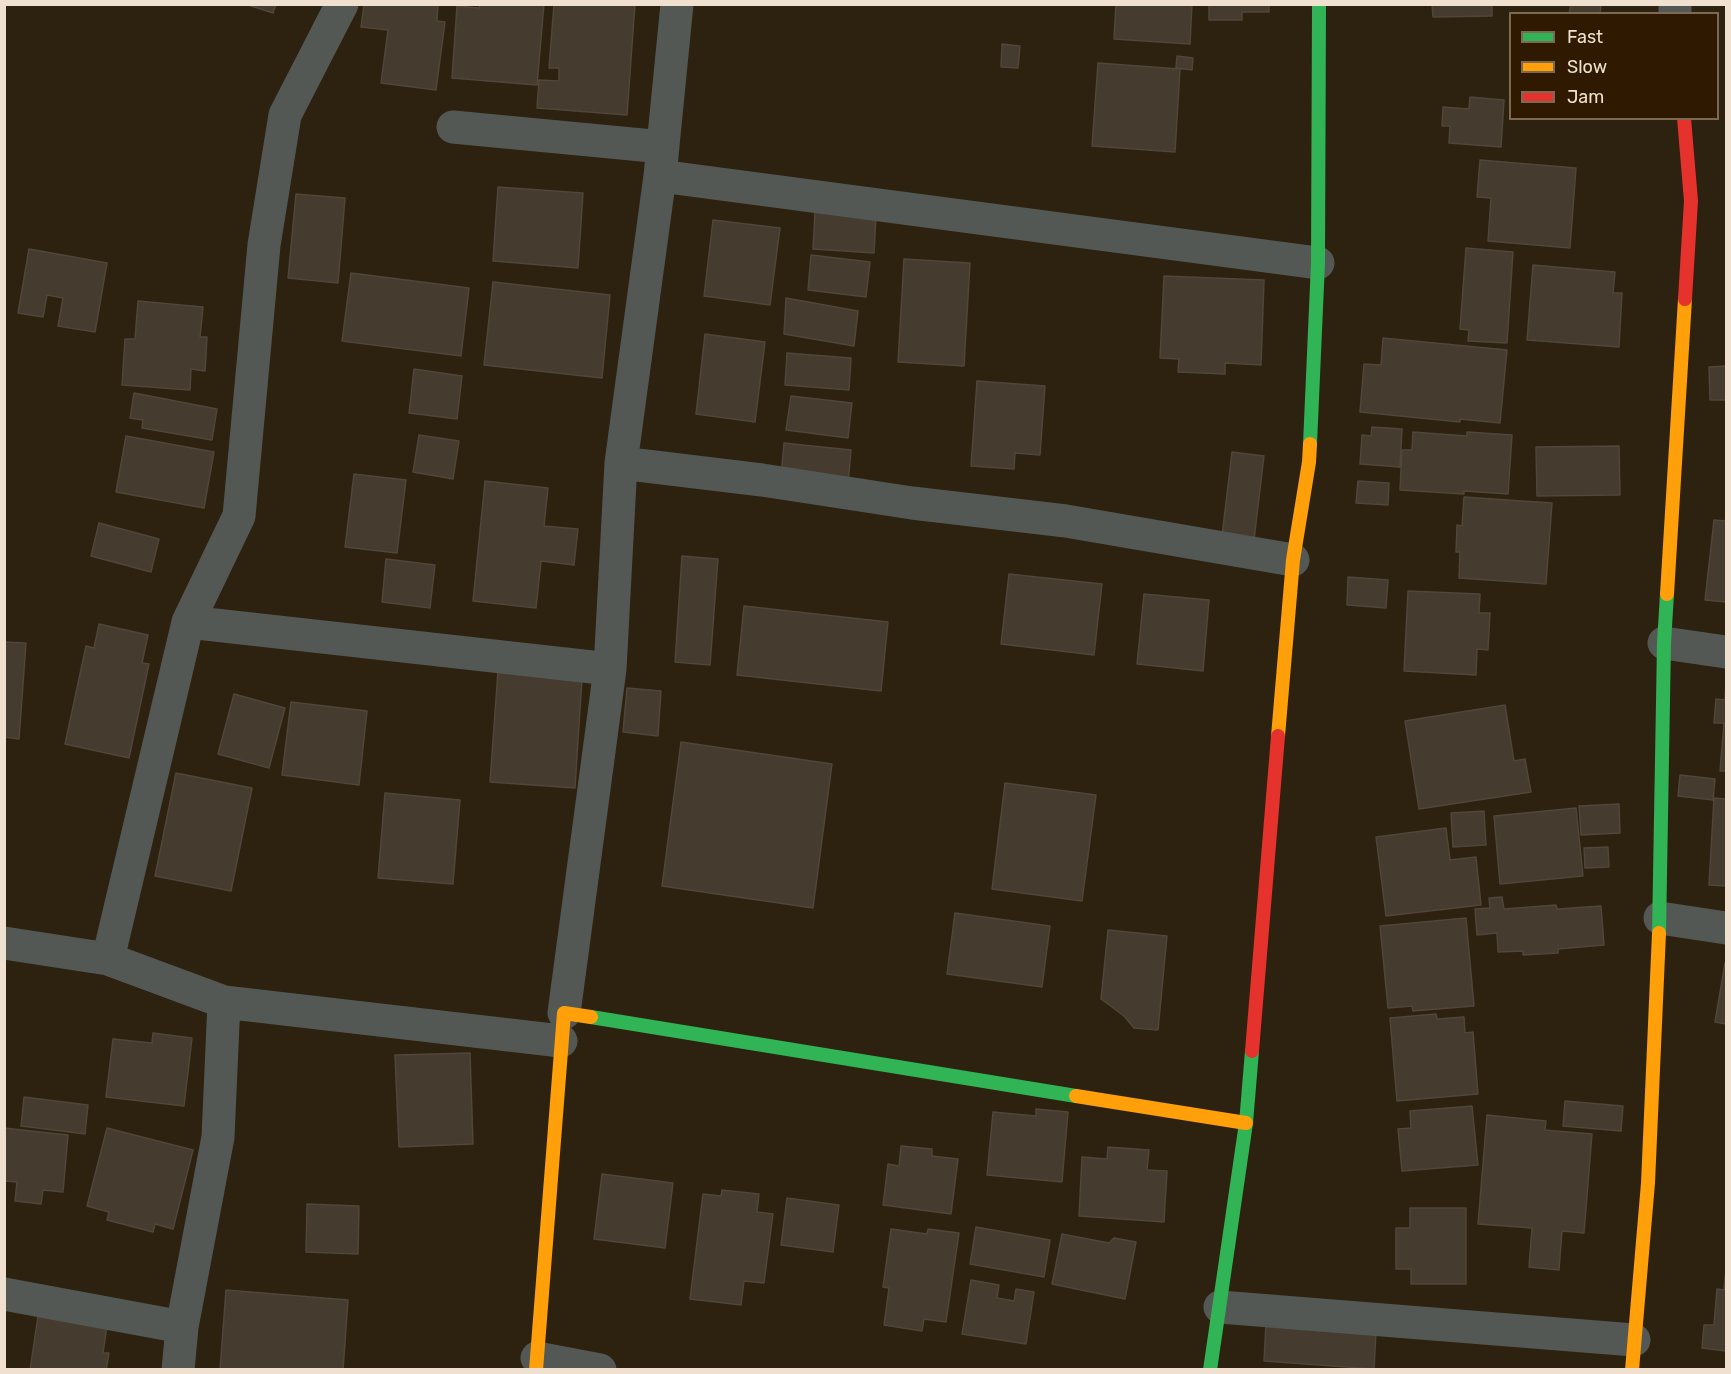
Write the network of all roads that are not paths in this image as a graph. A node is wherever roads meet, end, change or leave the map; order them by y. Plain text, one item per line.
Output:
1 (342, 4) edge
2 (677, 4) edge
3 (1319, 4) edge
4 (1684, 120) edge
5 (453, 127) dead end
6 (661, 162) junction
7 (1318, 263) junction
8 (621, 463) junction
9 (1293, 560) junction
10 (188, 622) junction
11 (1664, 643) junction
12 (1726, 652) edge
13 (609, 669) junction
14 (1660, 918) junction
15 (1726, 928) edge
16 (4, 944) edge
17 (108, 959) junction
18 (224, 1002) junction
19 (562, 1027) junction
20 (1246, 1123) junction
21 (4, 1294) edge
22 (1220, 1307) junction
23 (182, 1327) junction
24 (1633, 1355) edge
25 (537, 1364) edge
26 (178, 1370) edge
27 (600, 1370) edge
28 (1210, 1370) edge

1 - 10 street
2 - 6 street
3 - 7 street
4 - 11 street
5 - 6 street
6 - 7 street
6 - 8 street
7 - 9 street
8 - 9 street
8 - 13 street
9 - 20 street
10 - 13 street
10 - 17 street
11 - 12 street
11 - 14 street
13 - 19 street
14 - 15 street
14 - 24 street
16 - 17 street
17 - 18 street
18 - 19 street
18 - 23 street
19 - 20 street
19 - 25 street
20 - 22 street
21 - 23 street
22 - 24 street
22 - 28 street
23 - 26 street
25 - 27 street

